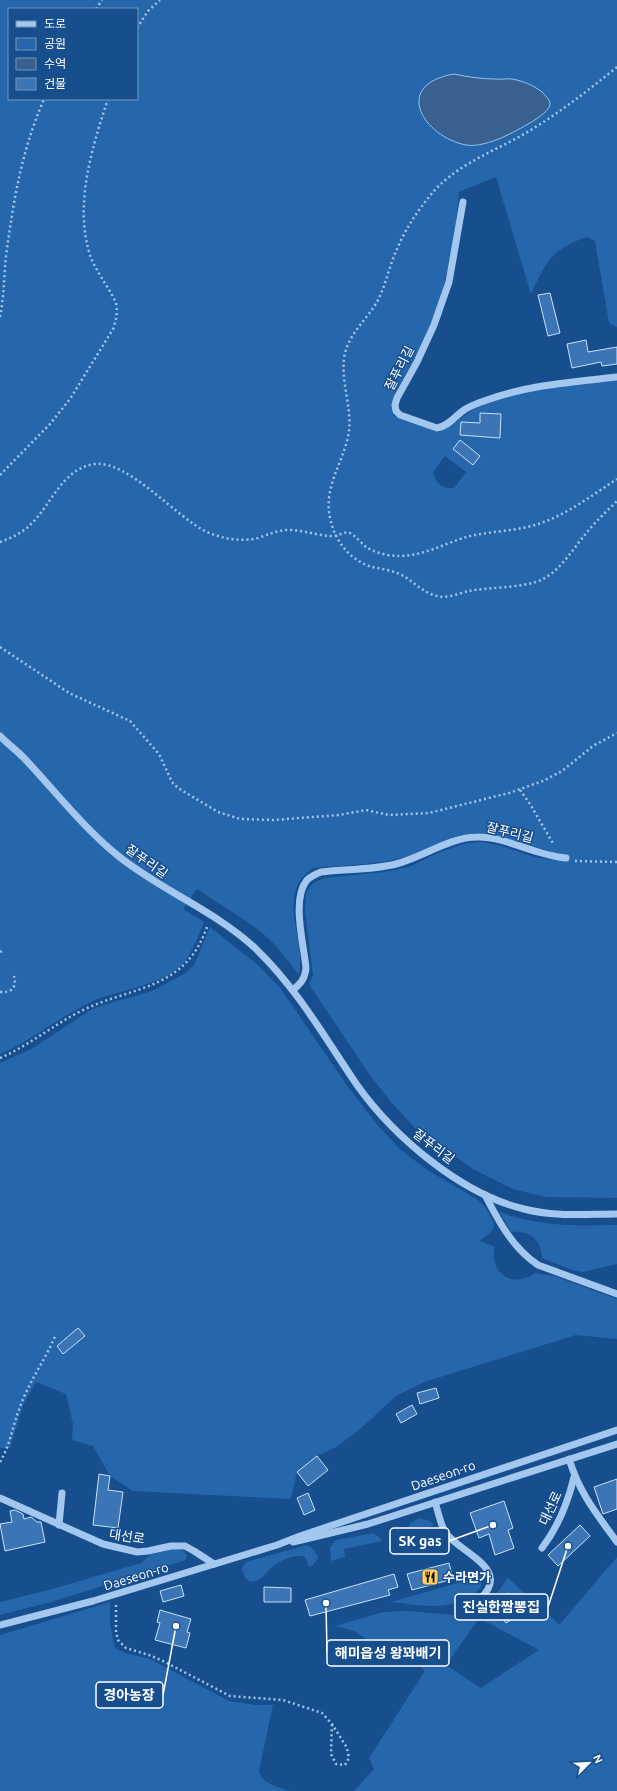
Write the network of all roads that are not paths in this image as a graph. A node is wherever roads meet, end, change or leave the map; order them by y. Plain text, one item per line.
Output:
1 (463, 202) dead end
2 (617, 377) edge
3 (0, 736) edge
4 (566, 858) road end
5 (293, 990) junction
6 (485, 1195) junction
7 (617, 1214) edge
8 (617, 1294) edge
9 (617, 1430) edge
10 (617, 1444) edge
11 (569, 1459) junction
12 (574, 1477) junction
13 (62, 1494) dead end
14 (0, 1498) edge
15 (435, 1502) junction
16 (59, 1525) junction
17 (617, 1542) edge
18 (277, 1545) junction
19 (542, 1548) dead end
20 (214, 1564) junction
21 (480, 1599) dead end
22 (0, 1625) edge

1 - 2 street, 잘푸리길
3 - 5 street, 잘푸리길
4 - 5 street, 잘푸리길
5 - 6 street, 잘푸리길
6 - 7 street, 잘푸리길
6 - 8 street, 잘푸리길
9 - 18 street, Daeseon-ro
10 - 11 street, Daeseon-ro
11 - 12 street, 대선로
11 - 15 street, Daeseon-ro
12 - 17 street, 대선로
12 - 19 street, 대선로
13 - 16 street
14 - 16 street, 대선로
15 - 18 street, Daeseon-ro
15 - 21 street
16 - 20 street, 대선로
18 - 20 street, Daeseon-ro
20 - 22 street, Daeseon-ro

